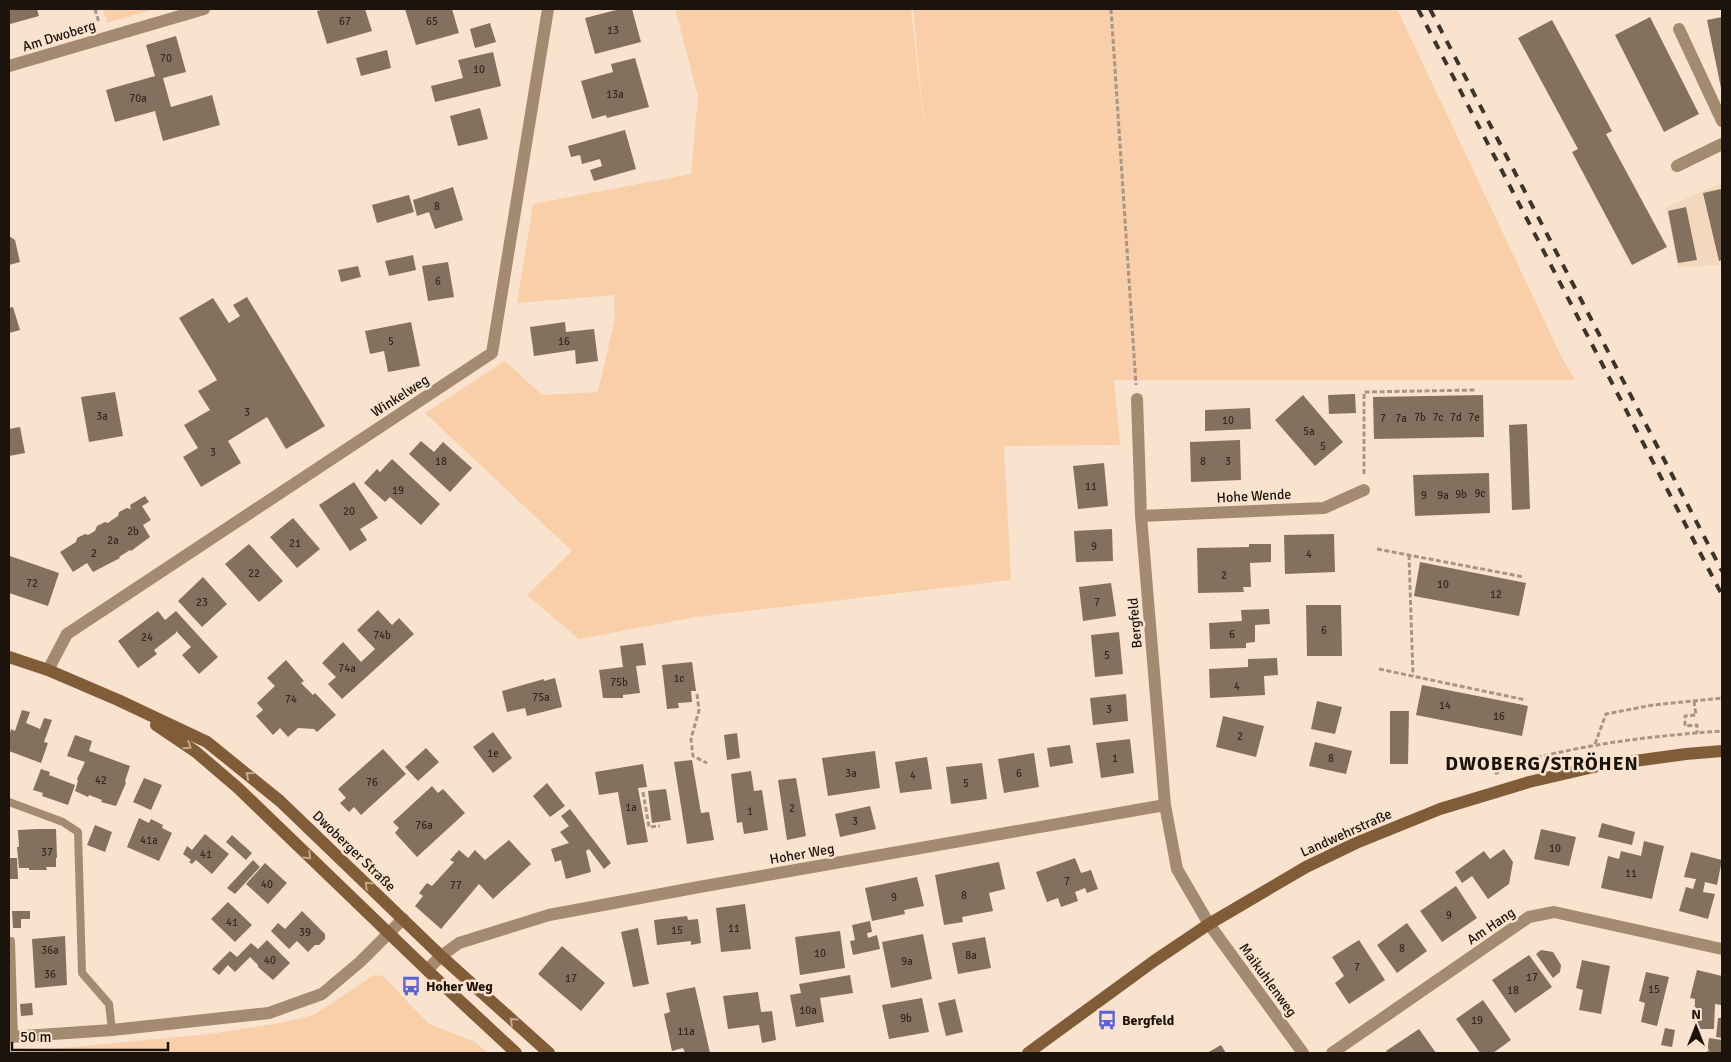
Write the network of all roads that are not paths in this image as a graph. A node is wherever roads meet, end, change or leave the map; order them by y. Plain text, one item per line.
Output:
1 (204, 9) edge
2 (548, 9) edge
3 (1679, 29) dead end
4 (9, 66) edge
5 (1722, 121) edge
6 (1722, 144) edge
7 (1677, 166) dead end
8 (1137, 399) road end
9 (1364, 490) road end
10 (1141, 516) junction
11 (9, 657) edge
12 (48, 670) junction
13 (118, 700) junction
14 (1722, 751) edge
15 (9, 802) edge
16 (1165, 805) junction
17 (403, 919) junction
18 (1209, 924) junction
19 (389, 933) junction
20 (11, 941) dead end
21 (1722, 950) edge
22 (441, 956) junction
23 (427, 970) junction
24 (112, 1030) junction
25 (11, 1037) edge
26 (516, 1053) edge
27 (549, 1053) edge
28 (1028, 1053) edge
29 (1303, 1053) edge
30 (1332, 1053) edge

1 - 4 street, Am Dwoberg
2 - 12 street, Winkelweg
3 - 5 street
6 - 7 street
8 - 10 street, Bergfeld
9 - 10 street, Hohe Wende
10 - 16 street, Bergfeld
11 - 12 street, Dwoberger Straße
12 - 13 street, Dwoberger Straße
17 -> 13 street, Dwoberger Straße
13 -> 19 street, Dwoberger Straße
14 - 18 street, Landwehrstraße
15 - 24 lane
16 - 18 street, Bergfeld
16 - 22 street, Hoher Weg
17 - 19 street
17 - 22 street, Dwoberger Straße
18 - 28 street, Landwehrstraße
18 - 29 street, Maikuhlenweg
19 - 23 street, Dwoberger Straße
19 - 24 street
20 - 25 lane
21 - 30 street, Am Hang
22 - 23 street, Hoher Weg
27 -> 22 street, Dwoberger Straße
23 - 26 street, Dwoberger Straße
24 - 25 street

